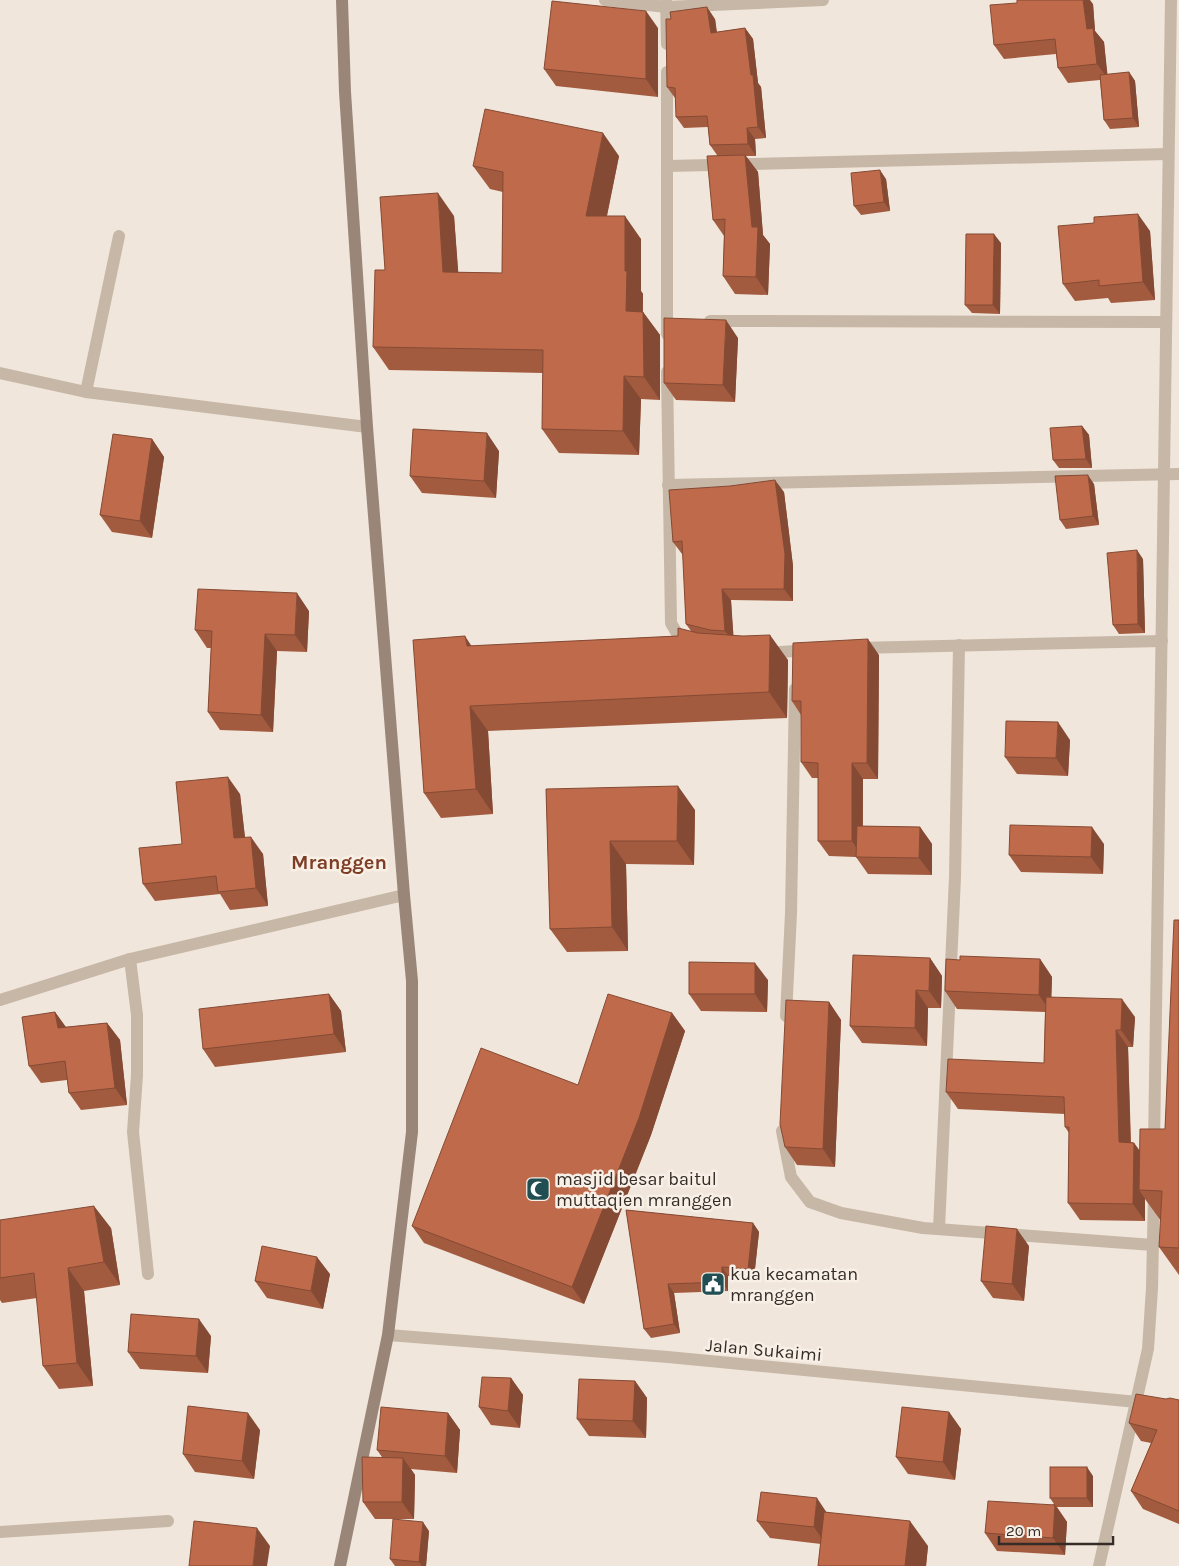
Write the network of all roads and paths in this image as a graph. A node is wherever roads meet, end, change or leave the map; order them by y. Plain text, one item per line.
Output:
1 (342, 0) edge
2 (605, 0) edge
3 (823, 0) edge
4 (666, 3) edge
5 (1174, 3) edge
6 (1168, 154) junction
7 (668, 166) junction
8 (119, 236) dead end
9 (697, 321) edge
10 (1166, 322) junction
11 (0, 374) edge
12 (86, 392) junction
13 (367, 427) junction
14 (1164, 474) junction
15 (1179, 474) edge
16 (668, 485) junction
17 (1162, 640) junction
18 (959, 644) junction
19 (700, 646) edge
20 (841, 648) edge
21 (823, 649) edge
22 (751, 652) edge
23 (796, 680) edge
24 (404, 895) junction
25 (130, 959) junction
26 (0, 1000) edge
27 (786, 1030) edge
28 (781, 1118) edge
29 (1154, 1156) edge
30 (1154, 1186) edge
31 (939, 1229) junction
32 (1153, 1245) junction
33 (148, 1274) dead end
34 (388, 1335) junction
35 (1137, 1402) junction
36 (1179, 1408) edge
37 (168, 1521) dead end
38 (0, 1532) edge
39 (340, 1566) edge
40 (1100, 1566) edge

1 - 13 main road
2 - 4 street
3 - 4 street
4 - 7 street
5 - 6 street
6 - 7 street
6 - 10 street
7 - 16 street
8 - 12 street
9 - 10 street
10 - 14 street
11 - 12 street
12 - 13 street
13 - 24 main road
14 - 15 street
14 - 16 street
14 - 17 street
16 - 19 street
17 - 18 street
17 - 29 street
18 - 20 street
18 - 31 street
21 - 22 street
23 - 27 street
24 - 25 street
24 - 34 main road
25 - 26 street
25 - 33 street
28 - 31 street
30 - 32 street
31 - 32 street
32 - 35 street
34 - 35 street, Jalan Sukaimi
34 - 39 main road
35 - 36 street, Jalan Sukaimi
35 - 40 street
37 - 38 street

